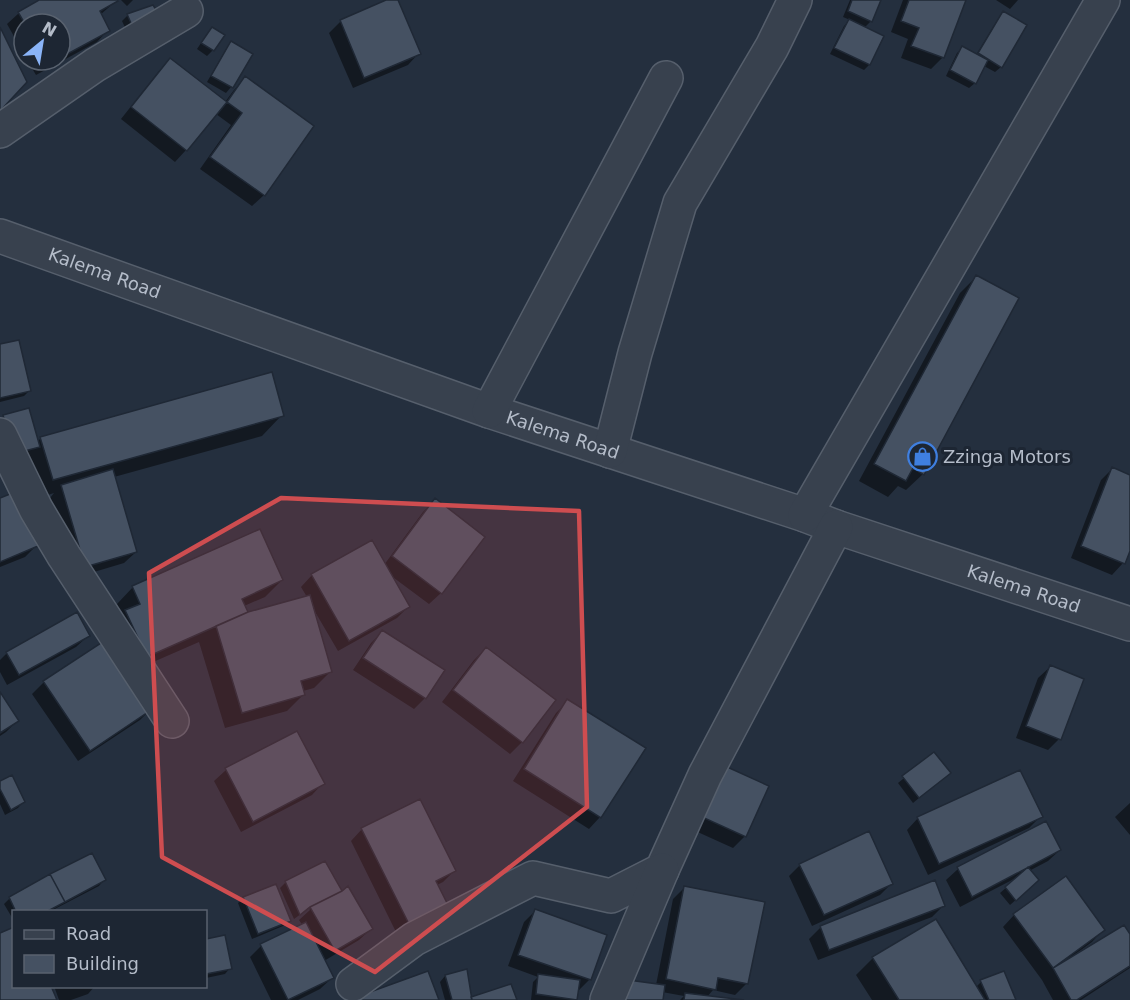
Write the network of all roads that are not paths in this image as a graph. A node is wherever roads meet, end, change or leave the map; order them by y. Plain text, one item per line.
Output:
1 (795, 0) edge
2 (1103, 0) edge
3 (186, 11) dead end
4 (666, 78) dead end
5 (0, 131) edge
6 (0, 236) edge
7 (489, 411) junction
8 (0, 435) edge
9 (610, 451) junction
10 (805, 515) junction
11 (836, 527) junction
12 (1130, 624) edge
13 (172, 721) dead end
14 (662, 870) junction
15 (353, 984) dead end
16 (607, 1000) edge

1 - 9 street
2 - 10 street
3 - 5 street
4 - 7 street
6 - 7 street, Kalema Road
7 - 9 street, Kalema Road
8 - 13 street
9 - 10 street, Kalema Road
10 - 11 street, Kalema Road
11 - 12 street, Kalema Road
11 - 14 street
14 - 15 street
14 - 16 street

